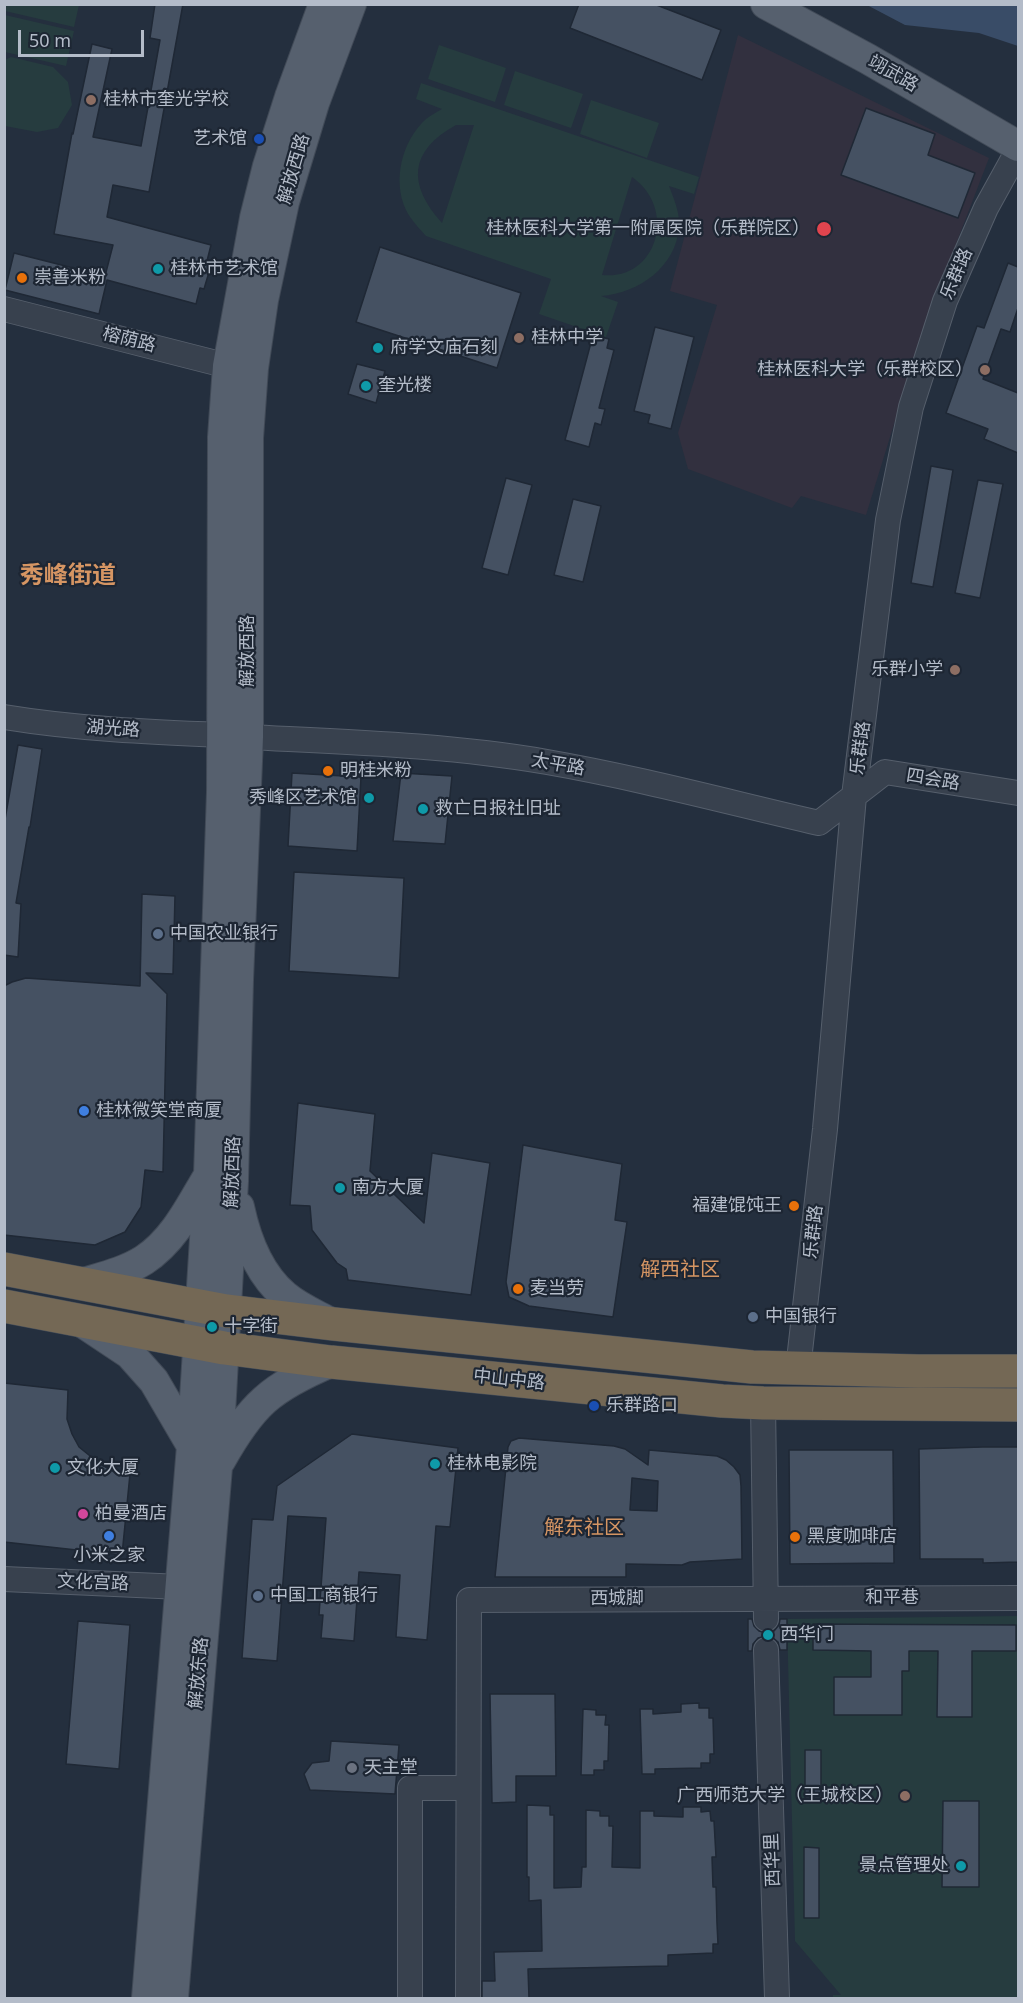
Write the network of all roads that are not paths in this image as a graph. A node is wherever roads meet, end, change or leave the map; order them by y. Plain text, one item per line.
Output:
1 (324, 4) edge
2 (351, 4) edge
3 (766, 4) edge
4 (1018, 148) edge
5 (4, 309) edge
6 (241, 367) junction
7 (4, 717) edge
8 (235, 736) junction
9 (1018, 794) edge
10 (854, 796) junction
11 (221, 1178) junction
12 (4, 1269) edge
13 (83, 1283) junction
14 (4, 1306) edge
15 (214, 1308) junction
16 (77, 1319) junction
17 (334, 1324) junction
18 (212, 1346) junction
19 (331, 1362) junction
20 (798, 1369) junction
21 (1018, 1371) edge
22 (763, 1403) junction
23 (1018, 1405) edge
24 (192, 1446) junction
25 (217, 1467) junction
26 (4, 1579) edge
27 (181, 1587) junction
28 (1018, 1598) edge
29 (765, 1609) junction
30 (766, 1650) dead end
31 (468, 1788) junction
32 (147, 1998) edge
33 (173, 1998) edge
34 (410, 1998) edge
35 (468, 1998) edge
36 (777, 1998) edge

1 - 6 main road, 解放西路
2 - 6 main road, 解放西路
3 - 4 main road, 翊武路
4 - 10 street, 乐群路
5 - 6 street, 榕荫路
6 - 8 main road, 解放西路
7 - 8 street, 湖光路
8 - 10 street, 太平路
8 - 11 main road, 解放西路
9 - 10 street, 四会路
10 - 20 street, 乐群路
11 - 13 main road
11 - 15 main road, 解放西路
11 - 17 main road
12 - 13 highway
13 - 15 highway, 中山中路
14 - 16 highway, 中山中路
15 - 17 highway, 中山中路
15 - 18 main road, 解放西路
16 - 18 highway, 中山中路
16 - 24 main road
17 - 20 highway, 中山中路
18 - 19 highway, 中山中路
18 - 24 main road, 解放东路
18 - 25 main road, 解放东路
19 - 22 highway, 中山中路
19 - 25 main road
20 - 21 highway, 中山中路
22 - 23 highway, 中山中路
22 - 29 street
24 - 27 main road, 解放东路
25 - 33 main road, 解放东路
26 - 27 street, 文化宫路
27 - 32 main road, 解放东路
28 - 29 street, 和平巷
29 - 31 street, 西城脚
30 - 36 street, 西华里
31 - 34 street
31 - 35 street

